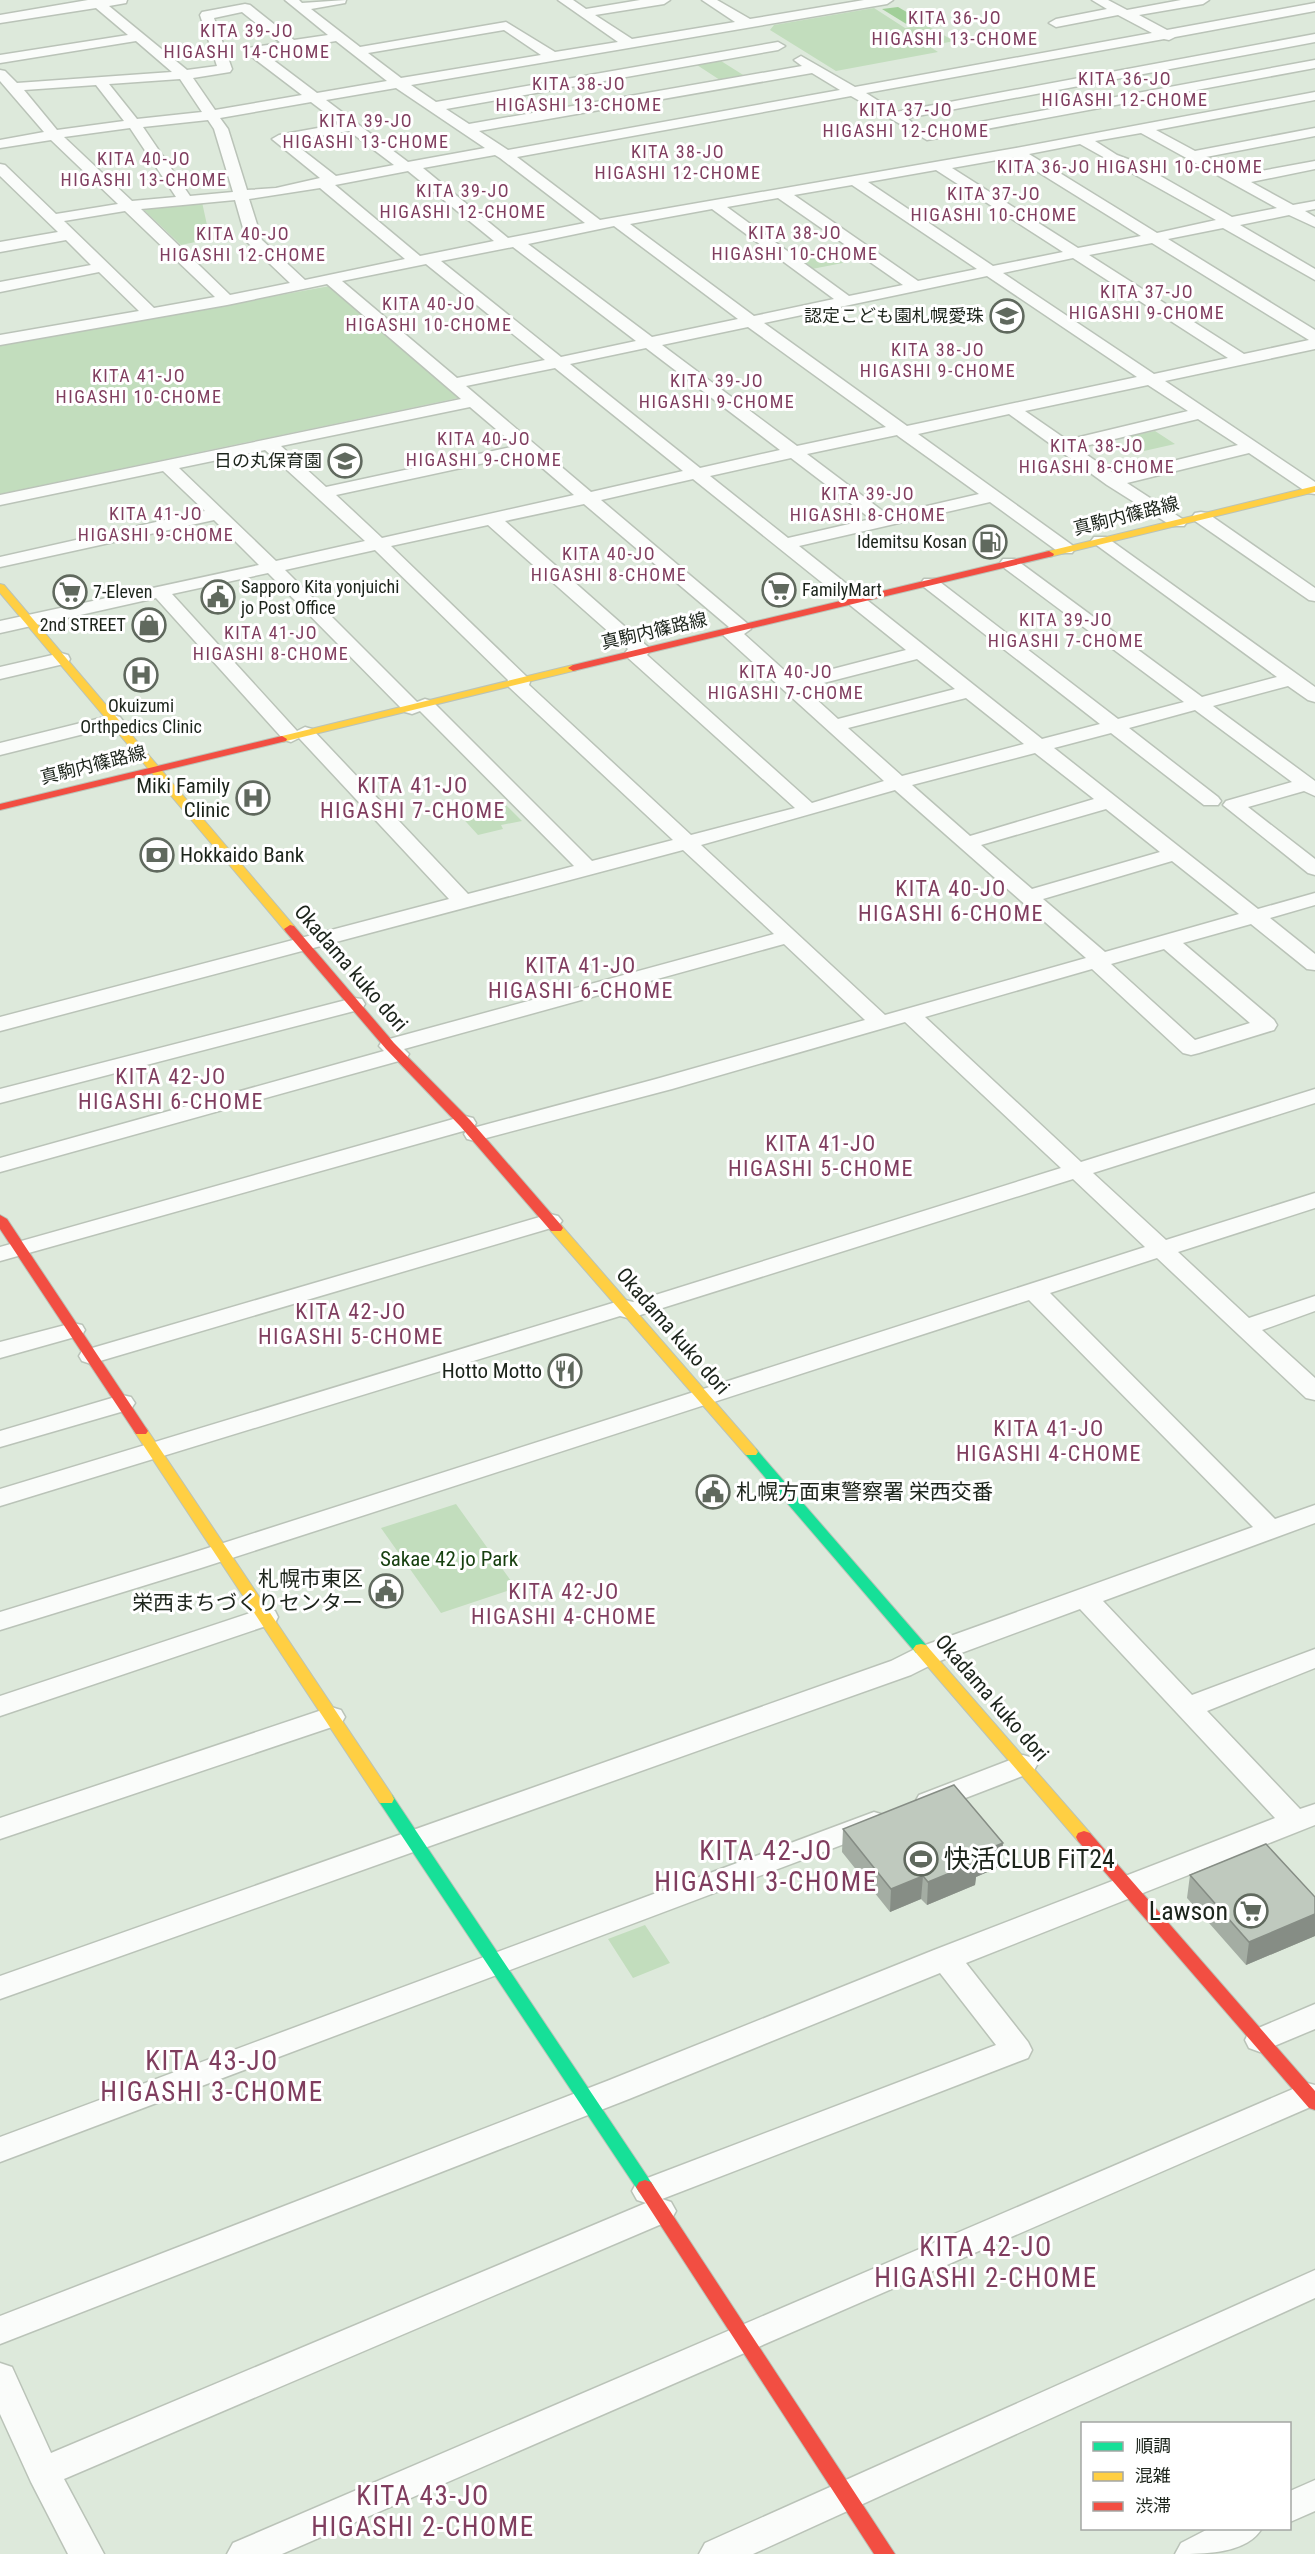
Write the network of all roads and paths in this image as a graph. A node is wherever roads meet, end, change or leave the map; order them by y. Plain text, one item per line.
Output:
1 (121, 0) edge
2 (340, 0) edge
3 (564, 0) edge
4 (664, 0) edge
5 (708, 0) edge
6 (887, 0) edge
7 (1098, 0) edge
8 (1203, 0) edge
9 (1301, 0) edge
10 (96, 2) edge
11 (295, 3) edge
12 (840, 4) edge
13 (1315, 7) edge
14 (1122, 13) junction
15 (584, 14) junction
16 (0, 19) edge
17 (1056, 23) dead end
18 (746, 24) junction
19 (1166, 34) junction
20 (138, 37) junction
21 (339, 37) junction
22 (1315, 38) edge
23 (652, 40) junction
24 (630, 44) junction
25 (292, 45) junction
26 (778, 46) junction
27 (357, 51) junction
28 (553, 57) junction
29 (1214, 58) junction
30 (0, 59) edge
31 (685, 63) junction
32 (1315, 64) edge
33 (815, 68) junction
34 (961, 72) junction
35 (0, 74) edge
36 (184, 75) junction
37 (1249, 76) junction
38 (100, 82) junction
39 (400, 84) junction
40 (720, 85) junction
41 (14, 87) junction
42 (854, 92) junction
43 (1315, 96) edge
44 (1004, 97) junction
45 (312, 98) junction
46 (1294, 100) junction
47 (433, 107) junction
48 (757, 109) junction
49 (211, 115) junction
50 (895, 116) junction
51 (1036, 116) junction
52 (134, 124) junction
53 (352, 126) junction
54 (1142, 128) junction
55 (465, 129) junction
56 (1315, 132) edge
57 (54, 135) junction
58 (927, 136) junction
59 (1080, 140) junction
60 (0, 144) edge
61 (500, 152) junction
62 (1016, 152) junction
63 (1192, 156) junction
64 (965, 160) junction
65 (938, 165) junction
66 (1315, 165) edge
67 (408, 166) junction
68 (3, 174) edge
69 (855, 180) junction
70 (1237, 180) junction
71 (327, 181) junction
72 (781, 193) junction
73 (242, 195) junction
74 (185, 200) junction
75 (1315, 205) edge
76 (130, 206) junction
77 (715, 206) junction
78 (1291, 210) junction
79 (52, 219) junction
80 (618, 222) junction
81 (1226, 223) junction
82 (1315, 223) edge
83 (597, 225) junction
84 (69, 235) junction
85 (1153, 237) junction
86 (511, 243) junction
87 (0, 248) edge
88 (1076, 253) junction
89 (423, 260) junction
90 (102, 267) junction
91 (989, 271) junction
92 (1315, 275) edge
93 (330, 279) junction
94 (302, 285) junction
95 (0, 286) edge
96 (915, 286) junction
97 (227, 300) junction
98 (846, 300) junction
99 (151, 314) junction
100 (749, 320) junction
101 (1315, 337) edge
102 (0, 340) edge
103 (650, 342) junction
104 (1315, 344) edge
105 (557, 360) junction
106 (1242, 360) junction
107 (1152, 379) junction
108 (454, 384) junction
109 (474, 401) junction
110 (1012, 409) junction
111 (1201, 413) junction
112 (902, 431) junction
113 (270, 445) junction
114 (1064, 446) junction
115 (1252, 447) junction
116 (530, 448) junction
117 (797, 453) junction
118 (168, 466) junction
119 (699, 474) junction
120 (1113, 481) junction
121 (1314, 489) edge
122 (323, 493) junction
123 (1294, 494) junction
124 (993, 496) junction
125 (589, 498) junction
126 (0, 500) edge
127 (1315, 508) edge
128 (217, 514) junction
129 (1201, 517) junction
130 (493, 520) junction
131 (885, 521) junction
132 (1178, 522) junction
133 (1100, 541) junction
134 (786, 544) junction
135 (380, 545) junction
136 (1066, 549) junction
137 (0, 562) edge
138 (1009, 563) junction
139 (272, 568) junction
140 (930, 583) junction
141 (0, 587) edge
142 (161, 593) junction
143 (1315, 596) edge
144 (857, 601) junction
145 (30, 620) junction
146 (0, 627) edge
147 (737, 630) junction
148 (638, 652) junction
149 (921, 652) junction
150 (61, 659) junction
151 (0, 673) edge
152 (518, 682) junction
153 (791, 686) junction
154 (1306, 686) edge
155 (971, 691) junction
156 (1199, 703) junction
157 (418, 706) junction
158 (113, 721) junction
159 (835, 725) junction
160 (1114, 726) junction
161 (298, 735) junction
162 (1040, 745) junction
163 (0, 748) edge
164 (154, 769) junction
165 (898, 783) junction
166 (1311, 787) edge
167 (1110, 801) junction
168 (1211, 801) dead end
169 (0, 807) edge
170 (809, 810) junction
171 (687, 842) junction
172 (967, 843) junction
173 (1177, 853) junction
174 (587, 868) junction
175 (1315, 869) edge
176 (1028, 897) junction
177 (1315, 899) edge
178 (463, 901) junction
179 (1256, 917) junction
180 (787, 937) junction
181 (1168, 941) junction
182 (302, 944) junction
183 (1098, 960) junction
184 (1315, 964) edge
185 (354, 1004) junction
186 (909, 1014) junction
187 (880, 1022) junction
188 (0, 1024) edge
189 (394, 1050) junction
190 (0, 1096) edge
191 (1315, 1096) edge
192 (470, 1129) junction
193 (0, 1165) edge
194 (1076, 1169) junction
195 (1315, 1200) edge
196 (0, 1219) edge
197 (550, 1221) junction
198 (1162, 1250) junction
199 (10, 1252) edge
200 (1033, 1290) junction
201 (1315, 1303) edge
202 (626, 1309) junction
203 (1246, 1327) junction
204 (73, 1330) junction
205 (0, 1350) edge
206 (91, 1356) junction
207 (1315, 1392) edge
208 (703, 1398) junction
209 (122, 1403) junction
210 (0, 1439) edge
211 (154, 1450) junction
212 (0, 1498) edge
213 (1315, 1514) edge
214 (1271, 1530) junction
215 (221, 1551) junction
216 (1086, 1599) junction
217 (265, 1617) junction
218 (0, 1621) edge
219 (927, 1655) junction
220 (1315, 1658) edge
221 (0, 1706) edge
222 (1187, 1708) junction
223 (331, 1716) junction
224 (1023, 1765) junction
225 (1305, 1818) edge
226 (0, 1829) edge
227 (413, 1839) junction
228 (1127, 1886) junction
229 (945, 1958) junction
230 (495, 1963) junction
231 (0, 1988) edge
232 (1315, 2016) edge
233 (1260, 2040) junction
234 (1311, 2099) edge
235 (588, 2102) junction
236 (0, 2150) edge
237 (654, 2201) junction
238 (1315, 2283) edge
239 (0, 2330) edge
240 (744, 2340) junction
241 (0, 2377) edge
242 (44, 2472) junction
243 (846, 2494) junction
244 (1315, 2495) edge
245 (1291, 2507) edge
246 (1243, 2530) edge
247 (86, 2554) edge
248 (245, 2554) edge
249 (717, 2554) edge
250 (885, 2554) edge
251 (1192, 2554) edge

1 - 10 street
2 - 11 street
3 - 15 street
4 - 15 street
5 - 18 street
6 - 12 street
7 - 14 street
8 - 14 street
9 - 13 street
10 - 16 street
10 - 20 street
11 - 21 street
12 - 18 street
13 - 19 street
14 - 17 street
14 - 19 street
15 - 24 street
18 - 23 street
18 - 26 street
19 - 29 street
19 - 34 street
20 - 30 street
20 - 36 street
21 - 25 street
21 - 27 street
22 - 29 street
23 - 24 street
23 - 31 street
24 - 28 street
25 - 36 street
25 - 45 street
26 - 31 street
26 - 33 street
27 - 28 street
27 - 39 street
28 - 39 street
29 - 37 street
29 - 44 street
31 - 40 street
31 - 47 street
32 - 37 street
33 - 40 street
33 - 42 street
34 - 42 street
34 - 44 street
35 - 41 street
36 - 38 street
36 - 49 street
37 - 46 street
37 - 51 street
38 - 41 street
38 - 52 street
39 - 45 street
39 - 47 street
40 - 48 street
40 - 55 street
41 - 57 street
42 - 48 street
42 - 50 street
43 - 46 street
44 - 50 street
44 - 51 street
45 - 49 street
45 - 53 street
46 - 54 street
47 - 55 street
48 - 61 street
49 - 52 street
49 - 73 street
50 - 58 street
51 - 58 street
51 - 59 street
52 - 57 street
52 - 74 street
53 - 67 street
53 - 71 street
54 - 59 street
54 - 63 street
55 - 61 street
56 - 63 street
57 - 60 street
57 - 76 street
58 - 64 street
59 - 62 street
59 - 81 street
61 - 67 street
61 - 83 street
62 - 64 street
62 - 85 street
63 - 70 street
64 - 65 street
65 - 69 street
65 - 88 street
66 - 70 street
67 - 71 street
67 - 86 street
68 - 79 street
69 - 72 street
69 - 91 street
70 - 78 street
71 - 73 street
71 - 89 street
72 - 77 street
72 - 96 street
73 - 74 street
73 - 94 street
74 - 76 street
75 - 78 street
76 - 79 street
76 - 97 street
77 - 80 street
77 - 98 street
78 - 81 street
78 - 82 street
79 - 84 street
80 - 83 street
80 - 100 street
81 - 85 street
81 - 92 street
83 - 86 street
84 - 87 street
84 - 90 street
85 - 88 street
85 - 101 street
86 - 89 street
86 - 103 street
88 - 91 street
88 - 106 street
89 - 93 street
89 - 105 street
90 - 95 street
90 - 99 street
91 - 96 street
91 - 107 street
93 - 94 street
93 - 108 street
94 - 97 street
96 - 98 street
97 - 99 street
98 - 100 street
99 - 102 street
100 - 103 street
100 - 112 street
103 - 105 street
103 - 117 street
104 - 106 street
105 - 108 street
105 - 119 street
106 - 107 street
107 - 110 street
107 - 111 street
108 - 109 street
109 - 113 street
109 - 116 street
110 - 112 street
110 - 114 street
111 - 114 street
111 - 115 street
112 - 117 street
112 - 124 street
113 - 118 street
113 - 122 street
114 - 120 street
115 - 120 street
115 - 121 street
116 - 122 street
116 - 125 street
117 - 119 street
117 - 131 street
118 - 126 street
118 - 128 street
119 - 125 street
119 - 134 street
120 - 132 street
121 - 123 main road, 真駒内篠路線
122 - 135 street
123 - 127 street
123 - 129 main road, 真駒内篠路線
124 - 131 street
124 - 136 street
125 - 130 street
125 - 147 street
128 - 137 street
128 - 139 street
129 - 132 main road, 真駒内篠路線
129 - 143 street
130 - 135 street
130 - 148 street
131 - 134 street
132 - 133 main road, 真駒内篠路線
133 - 136 main road, 真駒内篠路線
133 - 154 street
134 - 144 street
135 - 139 street
135 - 152 street
136 - 138 main road, 真駒内篠路線
138 - 140 main road, 真駒内篠路線
138 - 156 street
139 - 142 street
139 - 157 street
140 - 144 main road, 真駒内篠路線
140 - 160 street
141 - 145 main road, Okadama kuko dori
142 - 145 street
142 - 161 street
144 - 147 main road, 真駒内篠路線
144 - 149 street
145 - 146 street
145 - 150 main road, Okadama kuko dori
147 - 148 main road, 真駒内篠路線
147 - 153 street
148 - 152 main road, 真駒内篠路線
148 - 170 street
149 - 153 street
149 - 155 street
150 - 151 street
150 - 158 main road, Okadama kuko dori
152 - 157 main road, 真駒内篠路線
152 - 171 street
153 - 159 street
154 - 156 street
155 - 159 street
155 - 162 street
156 - 160 street
156 - 166 street
157 - 161 main road, 真駒内篠路線
157 - 174 street
158 - 163 street
158 - 164 main road, Okadama kuko dori
159 - 165 street
160 - 162 street
160 - 168 street
161 - 164 main road, 真駒内篠路線
161 - 178 street
162 - 165 street
162 - 167 street
164 - 169 main road, 真駒内篠路線
164 - 182 main road, Okadama kuko dori
165 - 170 street
165 - 172 street
166 - 175 street
167 - 172 street
167 - 173 street
170 - 171 street
171 - 174 street
171 - 180 street
172 - 176 street
173 - 176 street
173 - 179 street
174 - 178 street
176 - 183 street
177 - 179 street
178 - 182 street
179 - 181 street
179 - 184 street
180 - 187 street
180 - 189 street
181 - 183 street
181 - 183 street
182 - 185 main road, Okadama kuko dori
182 - 188 street
183 - 186 street
185 - 189 main road, Okadama kuko dori
185 - 190 street
186 - 187 street
186 - 194 street
187 - 192 street
189 - 192 main road, Okadama kuko dori
189 - 193 street
191 - 194 street
192 - 197 main road, Okadama kuko dori
192 - 199 street
194 - 198 street
194 - 202 street
195 - 198 street
196 - 199 main road
197 - 202 main road, Okadama kuko dori
197 - 206 street
198 - 200 street
198 - 203 street
199 - 204 main road
200 - 208 street
200 - 214 street
201 - 203 street
202 - 208 main road, Okadama kuko dori
202 - 211 street
203 - 207 street
204 - 205 street
204 - 206 main road
206 - 209 main road
208 - 215 street
208 - 219 main road, Okadama kuko dori
209 - 210 street
209 - 211 main road
211 - 212 street
211 - 215 main road
213 - 214 street
214 - 216 street
215 - 217 main road
215 - 218 street
216 - 219 street
216 - 222 street
217 - 221 street
217 - 223 main road
219 - 224 main road, Okadama kuko dori
219 - 227 street
220 - 222 street
222 - 225 street
223 - 226 street
223 - 227 main road
224 - 228 main road, Okadama kuko dori
224 - 230 street
225 - 228 street
227 - 230 main road
227 - 231 street
228 - 229 street
228 - 233 main road, Okadama kuko dori
229 - 235 street
229 - 237 street
230 - 235 main road
230 - 236 street
232 - 233 street
233 - 234 main road, Okadama kuko dori
234 - 240 street
235 - 237 main road
235 - 239 street
237 - 240 main road
237 - 242 street
238 - 243 street
240 - 243 main road
240 - 248 street
241 - 242 street
242 - 247 street
243 - 249 street
243 - 250 main road
244 - 245 street
246 - 251 street

